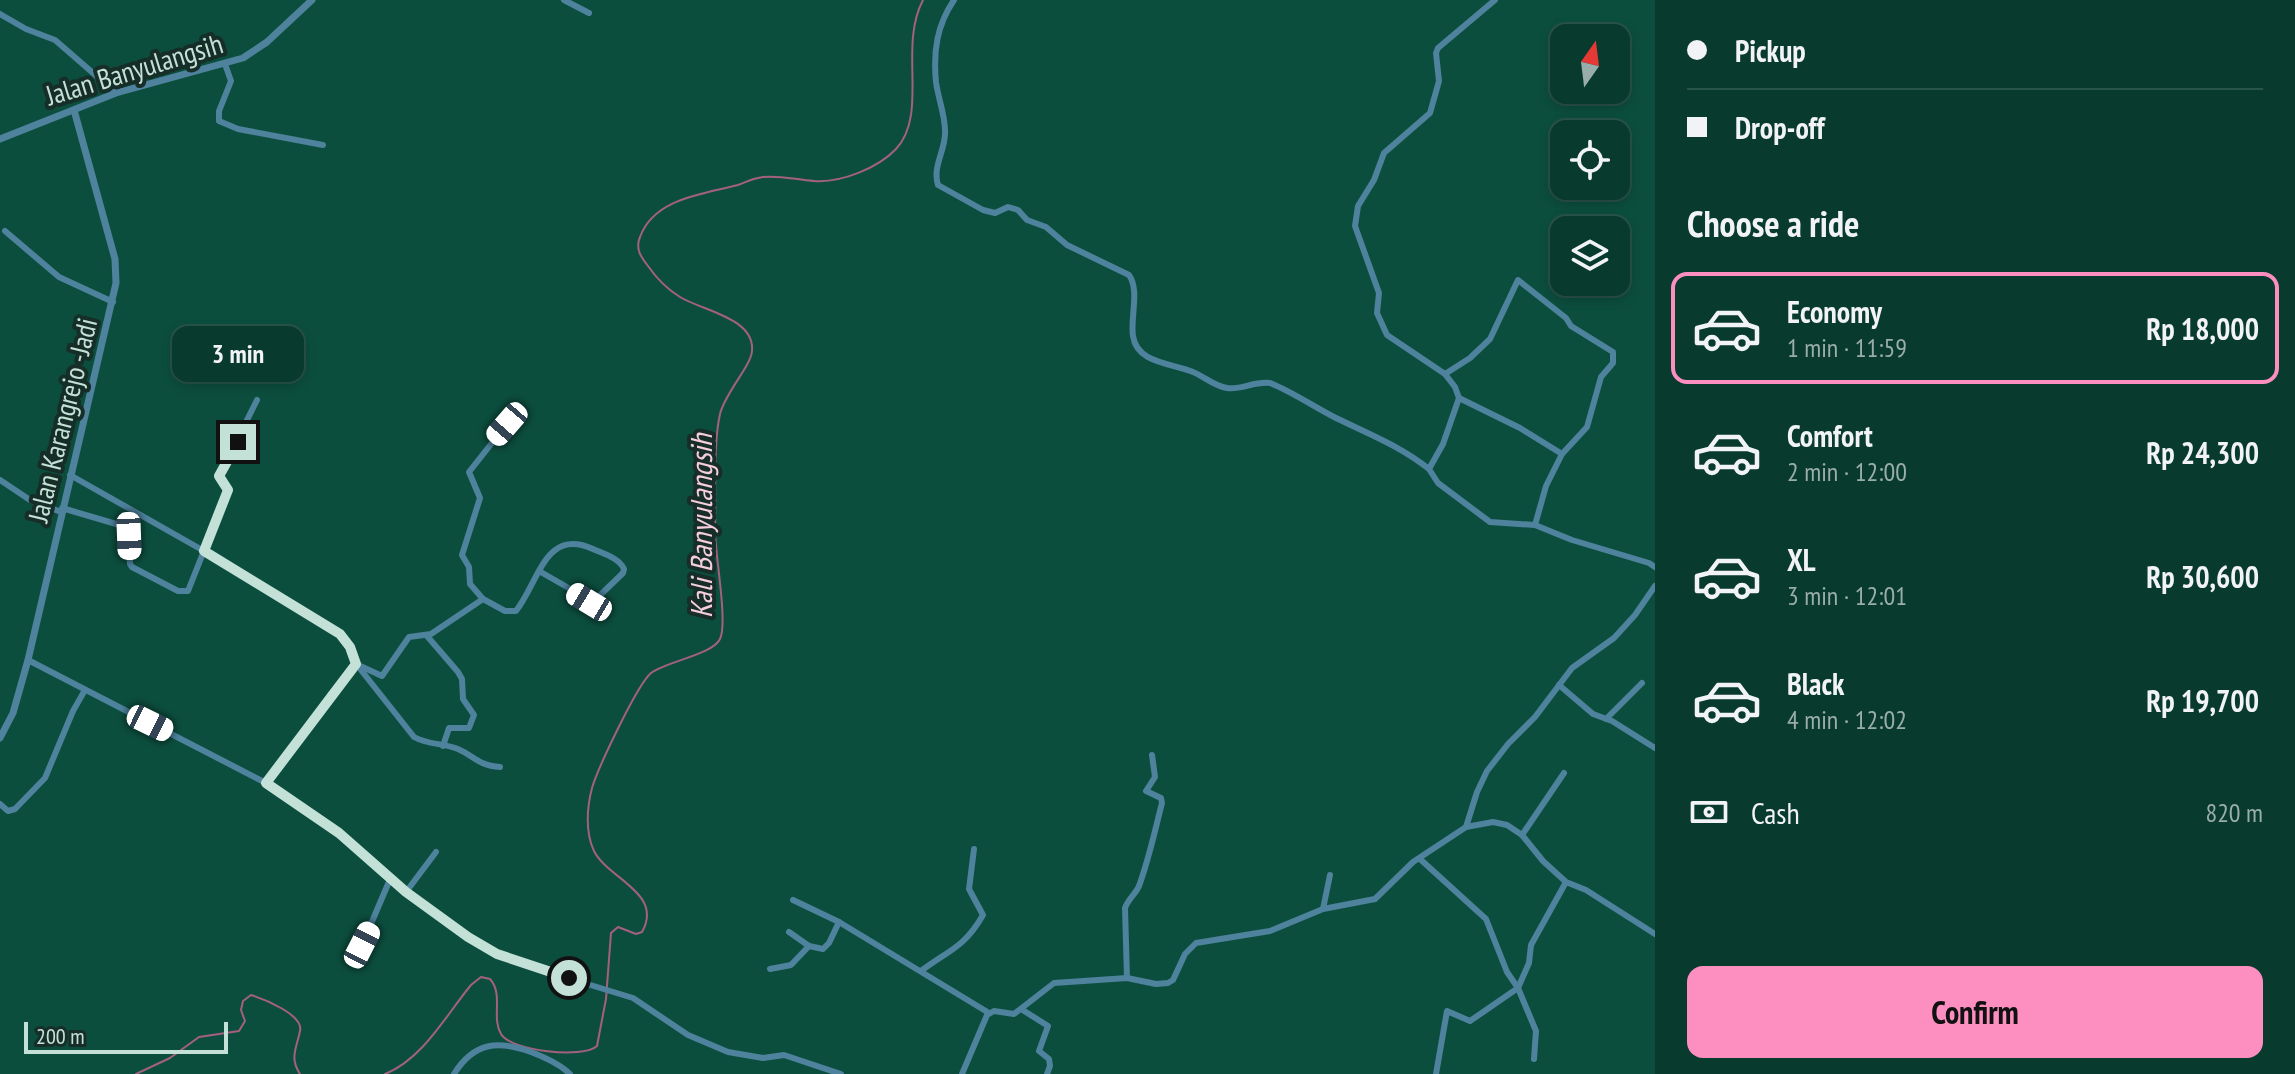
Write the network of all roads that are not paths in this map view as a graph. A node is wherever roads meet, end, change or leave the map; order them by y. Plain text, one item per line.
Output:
1 (312, 0) edge
2 (564, 0) edge
3 (954, 0) edge
4 (1495, 0) edge
5 (589, 13) dead end
6 (0, 14) edge
7 (225, 64) junction
8 (116, 93) junction
9 (74, 110) junction
10 (0, 139) edge
11 (323, 145) dead end
12 (5, 231) dead end
13 (113, 302) junction
14 (1445, 374) junction
15 (1459, 398) junction
16 (257, 400) dead end
17 (507, 424) dead end
18 (1562, 454) junction
19 (1429, 469) junction
20 (70, 475) junction
21 (0, 480) edge
22 (62, 510) junction
23 (1535, 525) junction
24 (204, 551) junction
25 (1655, 567) edge
26 (539, 571) junction
27 (1655, 586) edge
28 (483, 599) junction
29 (427, 636) junction
30 (28, 660) junction
31 (358, 666) junction
32 (1642, 683) dead end
33 (1559, 685) junction
34 (85, 690) junction
35 (1606, 719) junction
36 (0, 738) edge
37 (443, 746) junction
38 (1655, 748) edge
39 (1152, 755) dead end
40 (500, 767) dead end
41 (1564, 773) dead end
42 (266, 783) junction
43 (0, 804) edge
44 (1466, 827) junction
45 (1522, 835) junction
46 (974, 849) dead end
47 (436, 852) dead end
48 (1420, 859) junction
49 (1330, 875) dead end
50 (391, 877) junction
51 (1566, 882) junction
52 (406, 892) junction
53 (793, 900) dead end
54 (1323, 909) junction
55 (839, 922) junction
56 (789, 932) dead end
57 (1655, 934) edge
58 (362, 945) dead end
59 (809, 946) junction
60 (770, 969) dead end
61 (921, 971) junction
62 (1127, 978) junction
63 (1518, 988) junction
64 (1021, 1009) junction
65 (989, 1013) junction
66 (1534, 1059) dead end
67 (454, 1074) edge
68 (570, 1074) edge
69 (841, 1074) edge
70 (962, 1074) edge
71 (1047, 1074) edge
72 (1436, 1074) edge

1 - 7 street, Jalan Banyulangsih
2 - 5 street
3 - 19 street
4 - 14 street
6 - 8 street
7 - 8 street, Jalan Banyulangsih
7 - 11 street
8 - 9 street, Jalan Banyulangsih
9 - 10 street, Jalan Banyulangsih
9 - 13 street, Jalan Karangrejo -Jadi
12 - 13 street
13 - 20 street, Jalan Karangrejo -Jadi
14 - 15 street
14 - 18 street
15 - 18 street
15 - 19 street
16 - 24 street
17 - 28 street
18 - 23 street
19 - 23 street
20 - 22 street, Jalan Karangrejo -Jadi
20 - 24 street
21 - 22 street
22 - 24 street
22 - 30 street, Jalan Karangrejo -Jadi
23 - 25 street
24 - 31 street
26 - 26 street
26 - 28 street
27 - 33 street
28 - 29 street
29 - 31 street
29 - 37 street
30 - 34 street
30 - 36 street, Jalan Karangrejo -Jadi
31 - 37 street
31 - 42 street
32 - 35 street
33 - 35 street
33 - 44 street
34 - 42 street
34 - 43 street
35 - 38 street
37 - 40 street
39 - 62 street
41 - 45 street
42 - 50 street
44 - 45 street
44 - 48 street
45 - 51 street
46 - 61 street
47 - 52 street
48 - 54 street
48 - 63 street
49 - 54 street
50 - 52 street
50 - 58 street
51 - 57 street
51 - 63 street
52 - 69 street
53 - 55 street
54 - 62 street
55 - 59 street
55 - 61 street
56 - 59 street
59 - 60 street
61 - 65 street
62 - 64 street
63 - 66 street
63 - 72 street
64 - 65 street
64 - 71 street
65 - 70 street
67 - 68 street

